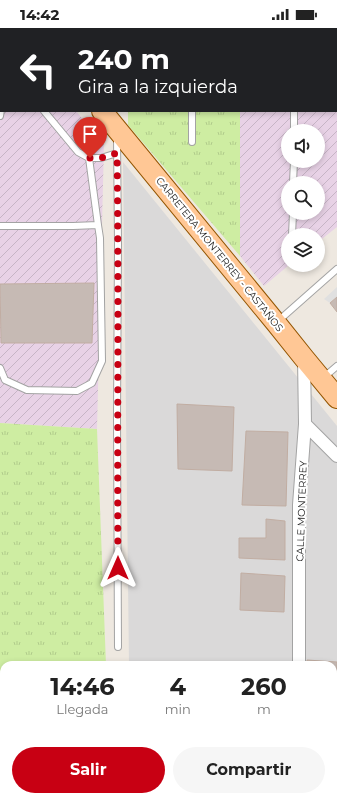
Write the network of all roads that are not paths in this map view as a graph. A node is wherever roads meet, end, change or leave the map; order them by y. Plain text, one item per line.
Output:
1 (45, 112) edge
2 (104, 112) edge
3 (192, 112) edge
4 (294, 112) edge
5 (116, 119) edge
6 (294, 124) edge
7 (192, 142) dead end
8 (117, 153) junction
9 (90, 158) junction
10 (98, 224) junction
11 (0, 226) edge
12 (337, 269) edge
13 (276, 323) junction
14 (304, 358) junction
15 (337, 366) edge
16 (0, 368) edge
17 (321, 380) junction
18 (337, 398) edge
19 (305, 424) junction
20 (337, 456) edge
21 (118, 647) dead end
22 (299, 661) edge

1 - 9 lane
2 - 5 main road, CARRETERA MONTERREY - CASTAÑOS
3 - 7 lane
4 - 6 lane
5 - 8 lane
5 - 13 main road, CARRETERA MONTERREY - CASTAÑOS
8 - 9 lane
8 - 21 lane
9 - 10 lane
10 - 11 lane
10 - 16 lane
12 - 13 lane
13 - 14 main road, CARRETERA MONTERREY - CASTAÑOS
14 - 17 main road, CARRETERA MONTERREY - CASTAÑOS
14 - 19 street, CALLE MONTERREY
15 - 17 lane
17 - 18 main road, CARRETERA MONTERREY - CASTAÑOS
19 - 20 street
19 - 22 street, CALLE MONTERREY

